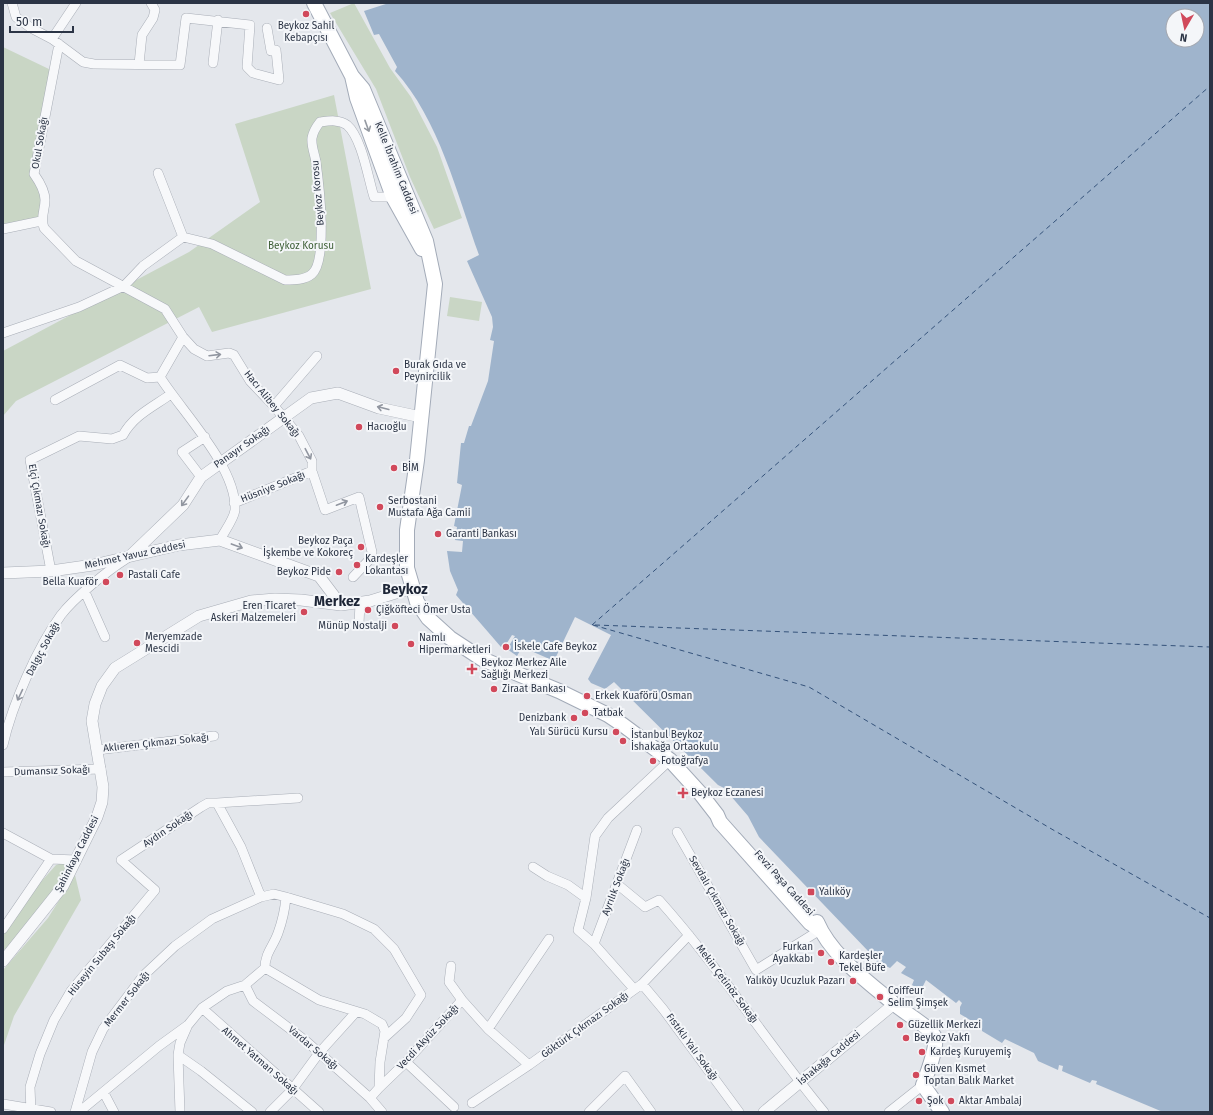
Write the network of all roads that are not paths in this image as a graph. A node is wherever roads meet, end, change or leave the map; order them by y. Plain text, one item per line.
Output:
1 (12, 3) edge
2 (76, 3) edge
3 (151, 3) edge
4 (314, 3) edge
5 (218, 20) junction
6 (267, 28) dead end
7 (56, 41) junction
8 (213, 63) dead end
9 (139, 64) junction
10 (352, 76) junction
11 (158, 173) dead end
12 (393, 197) junction
13 (41, 221) junction
14 (3, 230) edge
15 (183, 238) junction
16 (430, 264) junction
17 (124, 286) junction
18 (3, 333) edge
19 (183, 337) junction
20 (317, 356) dead end
21 (160, 377) junction
22 (171, 394) junction
23 (55, 400) dead end
24 (274, 406) junction
25 (421, 417) junction
26 (284, 418) junction
27 (205, 437) junction
28 (220, 462) junction
29 (312, 471) junction
30 (201, 477) junction
31 (234, 503) junction
32 (220, 540) junction
33 (130, 556) junction
34 (51, 571) junction
35 (3, 573) edge
36 (353, 577) dead end
37 (412, 588) junction
38 (85, 592) junction
39 (360, 603) junction
40 (341, 605) junction
41 (359, 624) dead end
42 (105, 637) dead end
43 (214, 736) dead end
44 (3, 745) edge
45 (97, 750) junction
46 (670, 760) junction
47 (101, 769) junction
48 (3, 772) edge
49 (298, 798) dead end
50 (217, 803) junction
51 (637, 830) dead end
52 (677, 832) dead end
53 (3, 833) edge
54 (51, 859) junction
55 (76, 860) junction
56 (121, 860) joint
57 (533, 867) dead end
58 (617, 884) junction
59 (261, 897) junction
60 (286, 897) junction
61 (586, 898) junction
62 (3, 929) edge
63 (820, 930) junction
64 (689, 935) junction
65 (549, 939) dead end
66 (594, 944) junction
67 (3, 961) edge
68 (451, 966) dead end
69 (265, 968) junction
70 (642, 984) junction
71 (245, 985) junction
72 (634, 990) junction
73 (462, 1000) junction
74 (894, 1004) junction
75 (202, 1008) junction
76 (356, 1012) junction
77 (188, 1025) junction
78 (488, 1029) junction
79 (384, 1038) junction
80 (319, 1053) junction
81 (178, 1055) junction
82 (406, 1062) junction
83 (529, 1065) junction
84 (800, 1082) junction
85 (923, 1085) junction
86 (379, 1088) junction
87 (292, 1090) junction
88 (104, 1093) junction
89 (370, 1098) junction
90 (472, 1103) dead end
91 (3, 1104) edge
92 (454, 1107) dead end
93 (31, 1110) edge
94 (51, 1112) edge
95 (75, 1112) edge
96 (79, 1112) edge
97 (114, 1112) edge
98 (180, 1112) edge
99 (252, 1112) edge
100 (270, 1112) edge
101 (319, 1112) edge
102 (382, 1112) edge
103 (589, 1112) edge
104 (651, 1112) edge
105 (739, 1112) edge
106 (764, 1112) edge
107 (824, 1112) edge
108 (889, 1112) edge
109 (942, 1112) edge

1 - 7 street
2 - 7 street
3 - 9 street
4 - 10 main road, Kelle İbrahim Caddesi
5 - 6 street
5 - 8 street
5 - 9 street
7 - 9 street
7 - 13 street, Okul Sokağı
10 -> 12 main road, Kelle İbrahim Caddesi
10 - 16 main road, Kelle İbrahim Caddesi
11 - 15 street
12 - 15 street, Beykoz Korosu
12 - 16 main road, Kelle İbrahim Caddesi
13 - 14 street
13 - 17 street
15 - 17 street
16 - 25 main road, Kelle İbrahim Caddesi
17 - 18 street
17 - 19 street
19 - 21 street
19 -> 24 street, Hacı Alibey Sokağı
20 - 24 street
21 - 22 street
21 - 23 street
22 - 27 street
22 - 34 street, Elçi Çıkmazı Sokağı
24 - 26 street, Hacı Alibey Sokağı
25 -> 26 street, Panayır Sokağı
25 - 37 main road, Kelle İbrahim Caddesi
26 - 28 street, Panayır Sokağı
26 -> 29 street, Hacı Alibey Sokağı
27 - 28 street
27 - 30 street
28 - 30 street, Panayır Sokağı
28 - 31 street
29 - 31 street, Hüsniye Sokağı
29 -> 36 street, Hacı Alibey Sokağı
30 -> 33 street, Panayır Sokağı
31 - 32 street
32 - 33 street, Mehmet Yavuz Caddesi
32 -> 40 street, Mehmet Yavuz Caddesi
33 - 34 street, Mehmet Yavuz Caddesi
33 - 38 street, Dalgıç Sokağı
34 - 35 street, Mehmet Yavuz Caddesi
37 - 39 street, Şahinkaya Caddesi
37 - 46 main road, Fevzi Paşa Caddesi
38 - 42 street
38 -> 44 street, Dalgıç Sokağı
39 - 40 street, Şahinkaya Caddesi
39 - 41 street
40 - 45 street, Şahinkaya Caddesi
43 - 45 street, Aklıeren Çıkmazı Sokağı
45 - 47 street, Şahinkaya Caddesi
46 - 61 street
46 - 63 main road, Fevzi Paşa Caddesi
47 - 48 street, Dumansız Sokağı
47 - 55 street, Şahinkaya Caddesi
49 - 50 street, Aydın Sokağı
50 - 56 street, Aydın Sokağı
50 - 59 street
51 - 58 street, Ayrılık Sokağı
52 - 63 street, Sevdalı Çıkmazı Sokağı
53 - 54 street
54 - 55 street
54 - 62 street
55 - 67 street, Şahinkaya Caddesi
56 - 93 street, Hüseyin Subaşı Sokağı
57 - 61 street
58 - 64 street, Mekin Çetinöz Sokağı
58 - 66 street, Ayrılık Sokağı
59 - 60 street, Mermer Sokağı
59 - 95 street, Mermer Sokağı
60 - 69 street
60 - 79 street, Mermer Sokağı
61 - 66 street
63 - 74 main road, Fevzi Paşa Caddesi
64 - 70 street, Göktürk Çıkmazı Sokağı
64 - 84 street, Mekin Çetinöz Sokağı
65 - 78 street
66 - 72 street
68 - 73 street
69 - 71 street
69 - 76 street
70 - 72 street, Göktürk Çıkmazı Sokağı
70 - 105 street, Fıstıklı Yalı Sokağı
71 - 75 street
71 - 80 street, Vardar Sokağı
72 - 83 street, Göktürk Çıkmazı Sokağı
73 - 78 street, Vecdi Akyüz Sokağı
73 - 82 street, Vecdi Akyüz Sokağı
74 - 84 street, İshakağa Caddesi
74 - 85 main road, Fevzi Paşa Caddesi
75 - 77 street
75 - 87 street, Ahmet Yatman Sokağı
76 - 79 street
76 - 80 street
77 - 81 street
77 - 88 street
78 - 83 street, Vecdi Akyüz Sokağı
79 - 86 street
80 - 87 street
80 - 89 street, Vardar Sokağı
81 - 98 street
81 - 99 street
82 - 86 street, Vecdi Akyüz Sokağı
82 - 92 street
83 - 90 street, Göktürk Çıkmazı Sokağı
84 - 106 street, İshakağa Caddesi
84 - 107 street, Mekin Çetinöz Sokağı
85 - 108 street
85 - 109 main road
86 - 89 street, Vecdi Akyüz Sokağı
87 - 100 street
87 - 101 street, Ahmet Yatman Sokağı
88 - 96 street
88 - 97 street
89 - 102 street, Vardar Sokağı
91 - 93 street
93 - 94 street
103 - 104 street

